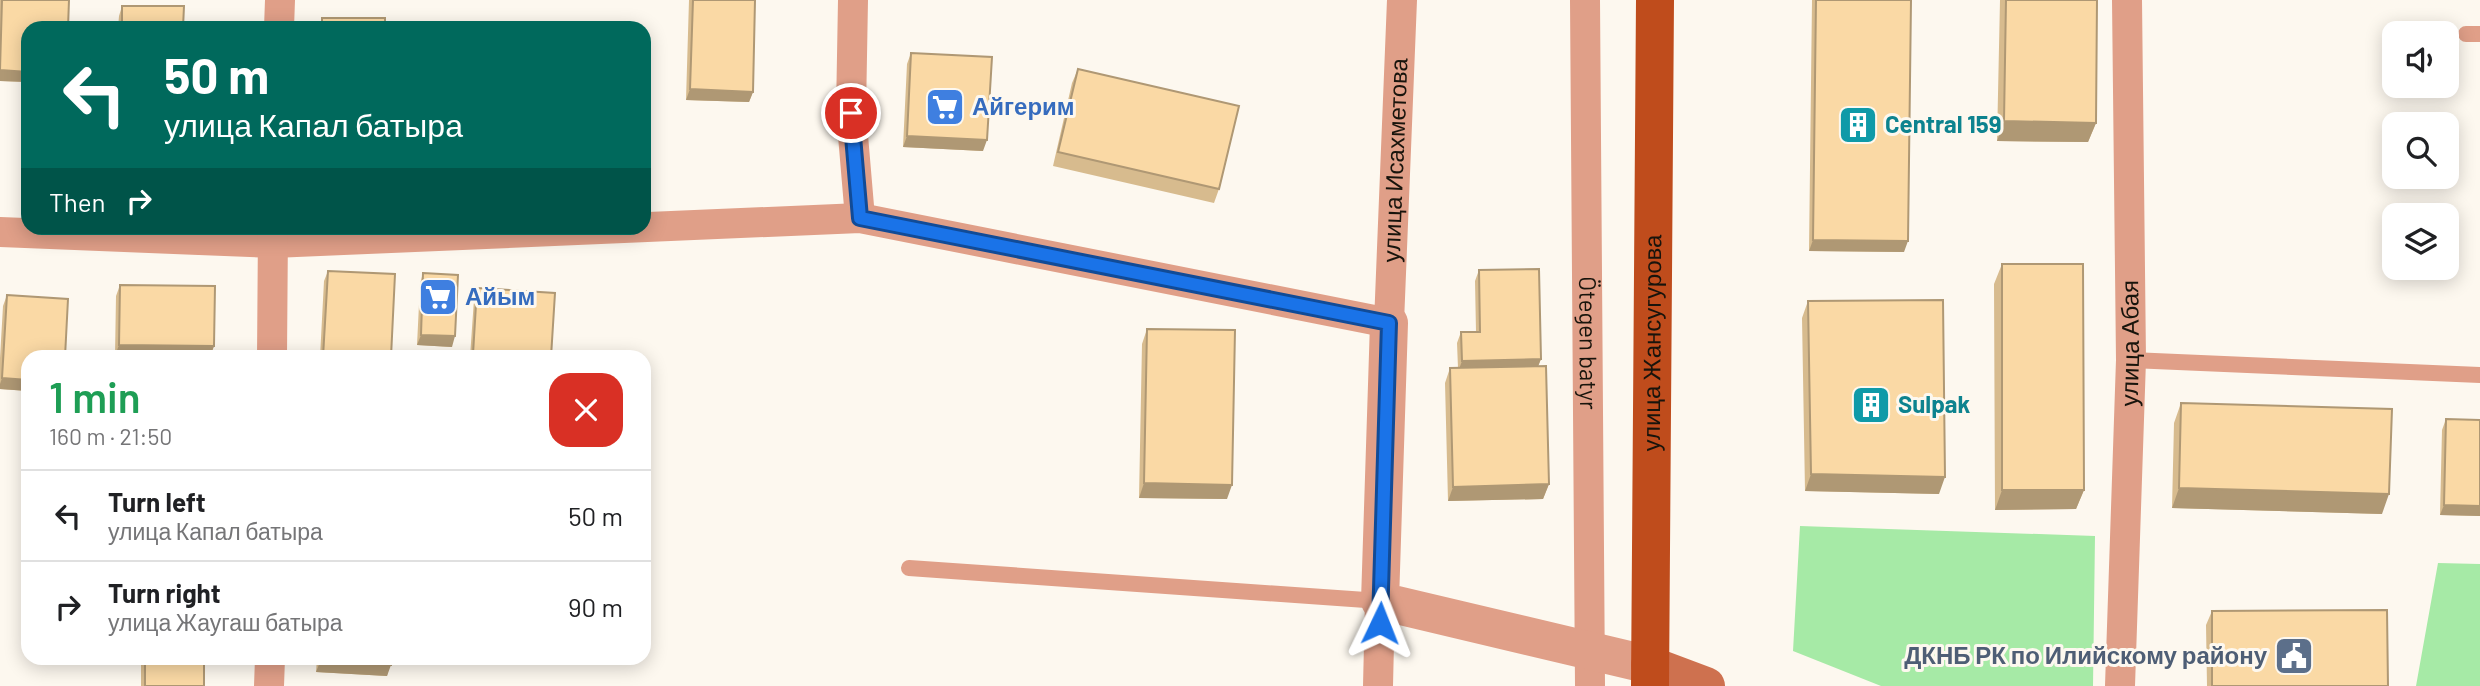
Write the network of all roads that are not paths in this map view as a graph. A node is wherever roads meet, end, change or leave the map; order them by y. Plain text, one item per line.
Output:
1 (280, 0) edge
2 (853, 0) edge
3 (1402, 0) edge
4 (1585, 0) edge
5 (1655, 0) edge
6 (2127, 0) edge
7 (279, 21) edge
8 (860, 218) junction
9 (651, 224) edge
10 (0, 232) edge
11 (21, 232) edge
12 (273, 235) edge
13 (1389, 323) junction
14 (272, 350) edge
15 (2131, 360) junction
16 (2480, 374) edge
17 (909, 568) dead end
18 (1380, 601) junction
19 (270, 665) edge
20 (1650, 676) edge
21 (269, 686) edge
22 (1378, 686) edge
23 (1590, 686) edge
24 (1706, 686) edge
25 (2120, 686) edge

1 - 7 street
2 - 8 street
3 - 13 street, улица Исахметова
4 - 23 street, Ötegen batyr
5 - 20 main road, улица Жансугурова
6 - 15 street, улица Абая
8 - 9 street
8 - 13 street
10 - 11 street
12 - 14 street
13 - 18 street
15 - 16 lane
15 - 25 street, улица Абая
17 - 18 lane
18 - 20 street
18 - 22 street
19 - 21 street
20 - 24 main road

